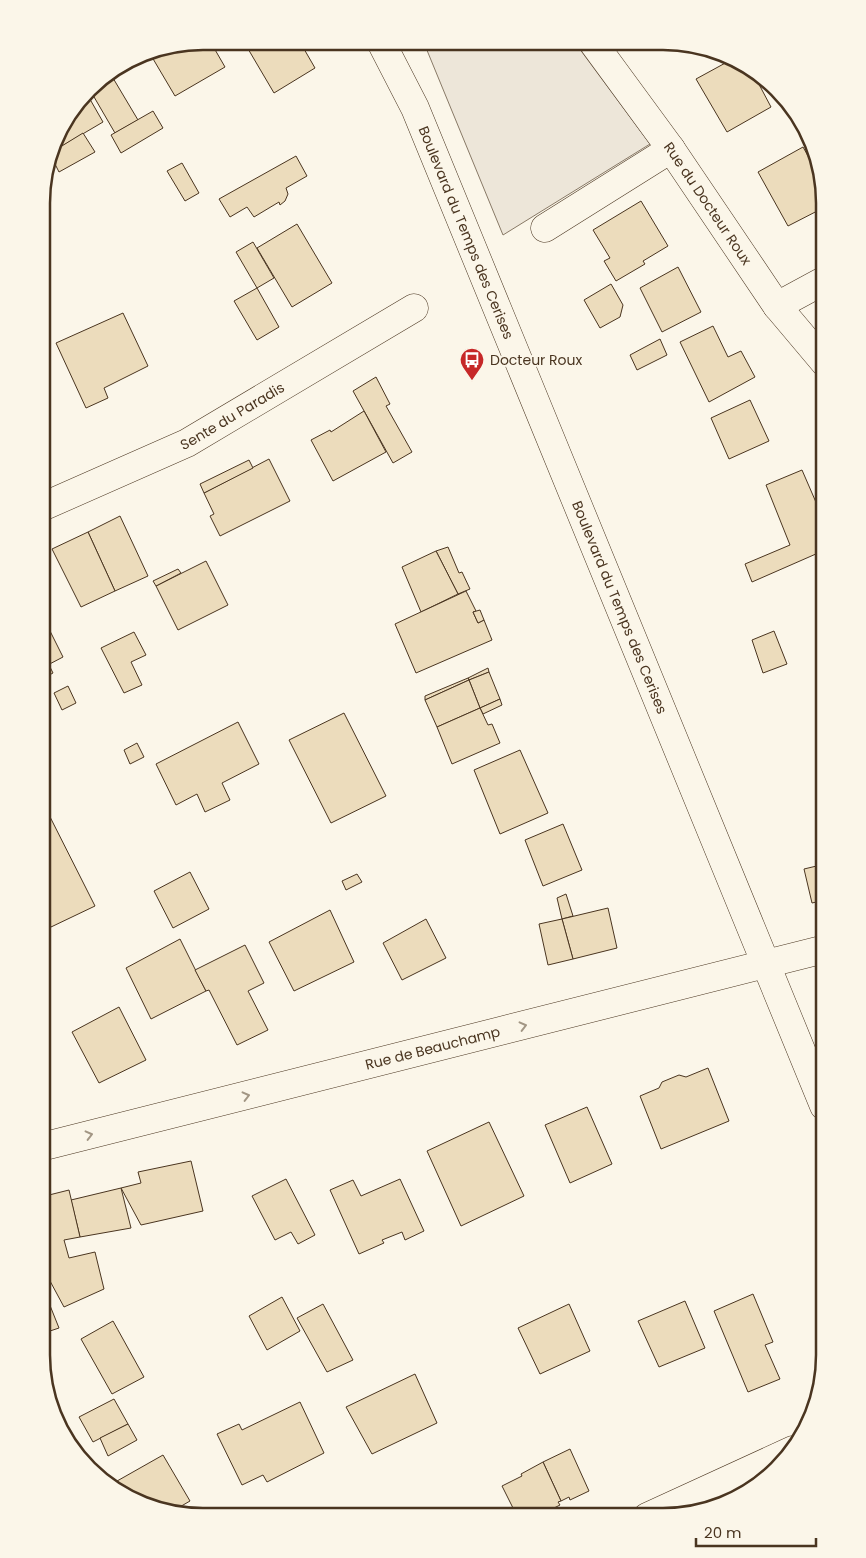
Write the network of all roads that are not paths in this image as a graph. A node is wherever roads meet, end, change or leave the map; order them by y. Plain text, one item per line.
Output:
1 (385, 50) edge
2 (399, 50) edge
3 (598, 50) edge
4 (415, 108) junction
5 (671, 149) junction
6 (545, 228) dead end
7 (816, 285) edge
8 (777, 306) junction
9 (414, 308) dead end
10 (816, 352) edge
11 (50, 503) edge
12 (816, 951) edge
13 (765, 963) junction
14 (816, 1085) edge
15 (50, 1145) edge
16 (776, 1458) edge
17 (667, 1508) edge

1 - 4 street, Boulevard du Temps des Cerises
2 - 4 street, Boulevard du Temps des Cerises
3 - 5 street, Rue du Docteur Roux
4 - 13 street, Boulevard du Temps des Cerises
5 - 6 street
5 - 8 street, Rue du Docteur Roux
7 - 8 street
8 - 10 street, Rue du Docteur Roux
9 - 11 street, Sente du Paradis
12 - 13 street, Rue de Beauchamp
13 - 14 street, Boulevard du Temps des Cerises
15 -> 13 street, Rue de Beauchamp
16 - 17 street

